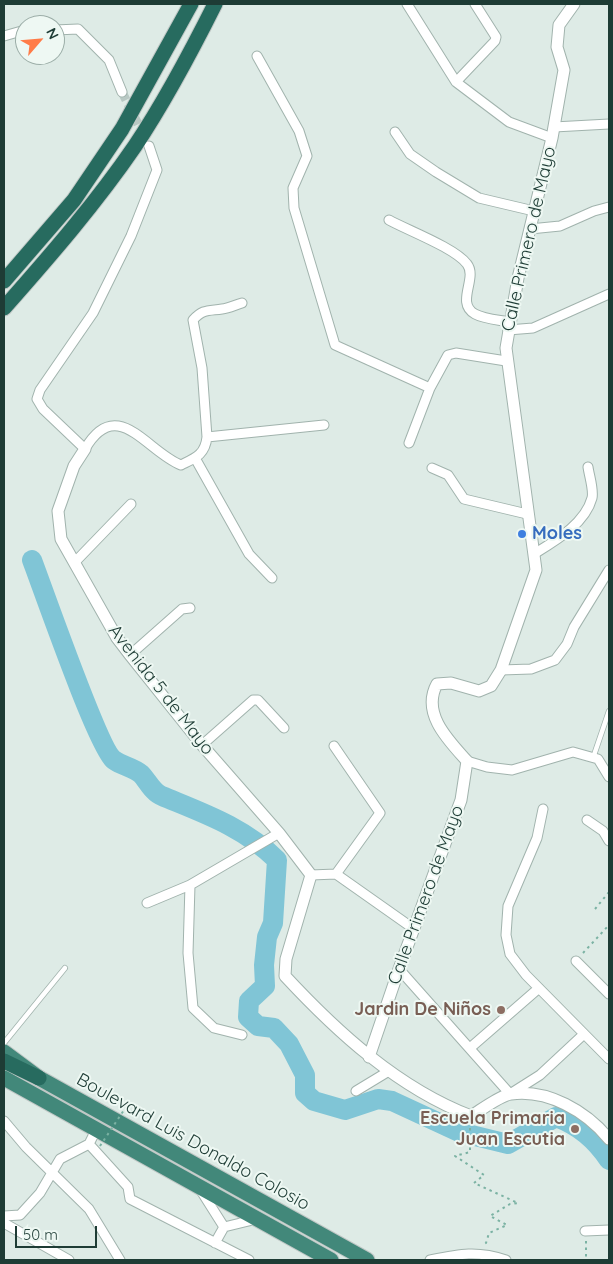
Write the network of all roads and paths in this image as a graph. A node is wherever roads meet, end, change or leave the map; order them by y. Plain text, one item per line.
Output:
1 (191, 4) edge
2 (215, 4) edge
3 (408, 4) edge
4 (475, 4) edge
5 (574, 4) edge
6 (65, 30) edge
7 (257, 56) dead end
8 (456, 82) junction
9 (122, 92) tunnel mouth
10 (609, 124) edge
11 (395, 132) dead end
12 (553, 132) junction
13 (149, 146) tunnel mouth
14 (609, 207) edge
15 (534, 211) junction
16 (389, 220) dead end
17 (530, 228) junction
18 (4, 282) edge
19 (609, 294) edge
20 (242, 303) dead end
21 (4, 308) edge
22 (508, 326) junction
23 (506, 361) junction
24 (430, 388) junction
25 (324, 425) dead end
26 (208, 437) junction
27 (409, 443) dead end
28 (84, 449) junction
29 (195, 458) junction
30 (588, 467) dead end
31 (432, 468) dead end
32 (131, 504) dead end
33 (527, 514) junction
34 (534, 554) junction
35 (75, 562) junction
36 (609, 570) edge
37 (272, 578) dead end
38 (606, 582) edge
39 (190, 608) dead end
40 (130, 656) junction
41 (501, 670) junction
42 (609, 712) edge
43 (284, 728) dead end
44 (202, 745) junction
45 (334, 746) dead end
46 (593, 758) junction
47 (467, 761) junction
48 (609, 777) edge
49 (543, 809) dead end
50 (587, 820) dead end
51 (279, 833) junction
52 (609, 841) edge
53 (336, 874) junction
54 (311, 875) junction
55 (190, 885) junction
56 (609, 892) edge
57 (147, 903) dead end
58 (594, 909) dead end
59 (609, 926) edge
60 (414, 929) junction
61 (576, 961) joint
62 (66, 968) dead end
63 (398, 970) junction
64 (539, 988) junction
65 (609, 994) edge
66 (584, 1034) junction
67 (242, 1035) dead end
68 (4, 1043) edge
69 (470, 1048) junction
70 (4, 1052) edge
71 (369, 1057) junction
72 (609, 1060) edge
73 (4, 1061) edge
74 (389, 1071) junction
75 (4, 1078) edge
76 (39, 1078) junction
77 (356, 1091) dead end
78 (510, 1094) junction
79 (126, 1107) dead end
80 (4, 1121) edge
81 (470, 1121) dead end
82 (96, 1130) junction
83 (609, 1138) edge
84 (89, 1144) junction
85 (100, 1146) dead end
86 (54, 1172) junction
87 (197, 1184) junction
88 (4, 1216) edge
89 (257, 1219) junction
90 (4, 1223) edge
91 (224, 1227) junction
92 (609, 1230) edge
93 (585, 1231) joint
94 (215, 1243) junction
95 (468, 1252) junction
96 (69, 1260) edge
97 (120, 1260) edge
98 (246, 1260) edge
99 (331, 1260) edge
100 (367, 1260) edge
101 (430, 1260) edge
102 (506, 1260) edge
103 (586, 1260) edge

1 - 18 highway
2 - 21 highway
3 - 8 street
4 - 8 street
5 - 12 street, Calle Primero de Mayo
6 - 9 street
7 - 24 street
8 - 12 street
10 - 12 street
11 - 15 street
12 - 15 street, Calle Primero de Mayo
13 - 28 street
14 - 17 street
15 - 17 street, Calle Primero de Mayo
16 - 22 street
17 - 22 street, Calle Primero de Mayo
19 - 22 street
20 - 26 street
22 - 23 street, Calle Primero de Mayo
23 - 24 street
23 - 33 street, Calle Primero de Mayo
24 - 27 street
25 - 26 street
26 - 29 street
28 - 29 street, Avenida 5 de Mayo
28 - 35 street, Avenida 5 de Mayo
29 - 37 street
30 - 34 street
31 - 33 street
32 - 35 street
33 - 34 street, Calle Primero de Mayo
34 - 41 street, Calle Primero de Mayo
35 - 40 street, Avenida 5 de Mayo
36 - 38 street
38 - 41 street
39 - 40 street
40 - 44 street, Avenida 5 de Mayo
41 - 47 street, Calle Primero de Mayo
42 - 46 lane
43 - 44 street
44 - 51 street, Avenida 5 de Mayo
45 - 53 street
46 - 47 street
46 - 48 street
47 - 60 street, Calle Primero de Mayo
49 - 64 street
50 - 52 street
51 - 54 street, Avenida 5 de Mayo
51 - 55 street
53 - 54 street
53 - 60 street
54 - 71 street
55 - 57 street
55 - 67 street
56 - 58 path
59 - 61 path
60 - 63 street, Calle Primero de Mayo
61 - 65 street
62 - 68 lane
63 - 69 street
63 - 71 street, Calle Primero de Mayo
64 - 66 street
64 - 69 street
66 - 72 street
66 - 78 street
69 - 78 street
70 - 76 highway, Boulevard Luis Donaldo Colosio
71 - 74 street
73 - 76 highway
74 - 77 street
74 - 78 street
75 - 82 highway, Boulevard Luis Donaldo Colosio
76 - 100 highway, Boulevard Luis Donaldo Colosio
78 - 83 street
79 - 85 path, bridge
80 - 86 street
81 - 95 path
82 - 84 street
82 - 87 highway, Boulevard Luis Donaldo Colosio
84 - 86 street
84 - 94 street
86 - 88 street
86 - 97 street
87 - 89 highway, Boulevard Luis Donaldo Colosio
87 - 91 street
89 - 91 street
89 - 99 highway, Boulevard Luis Donaldo Colosio
90 - 96 street
91 - 94 street
92 - 93 street
93 - 103 path
94 - 98 street
95 - 101 street
95 - 102 street

